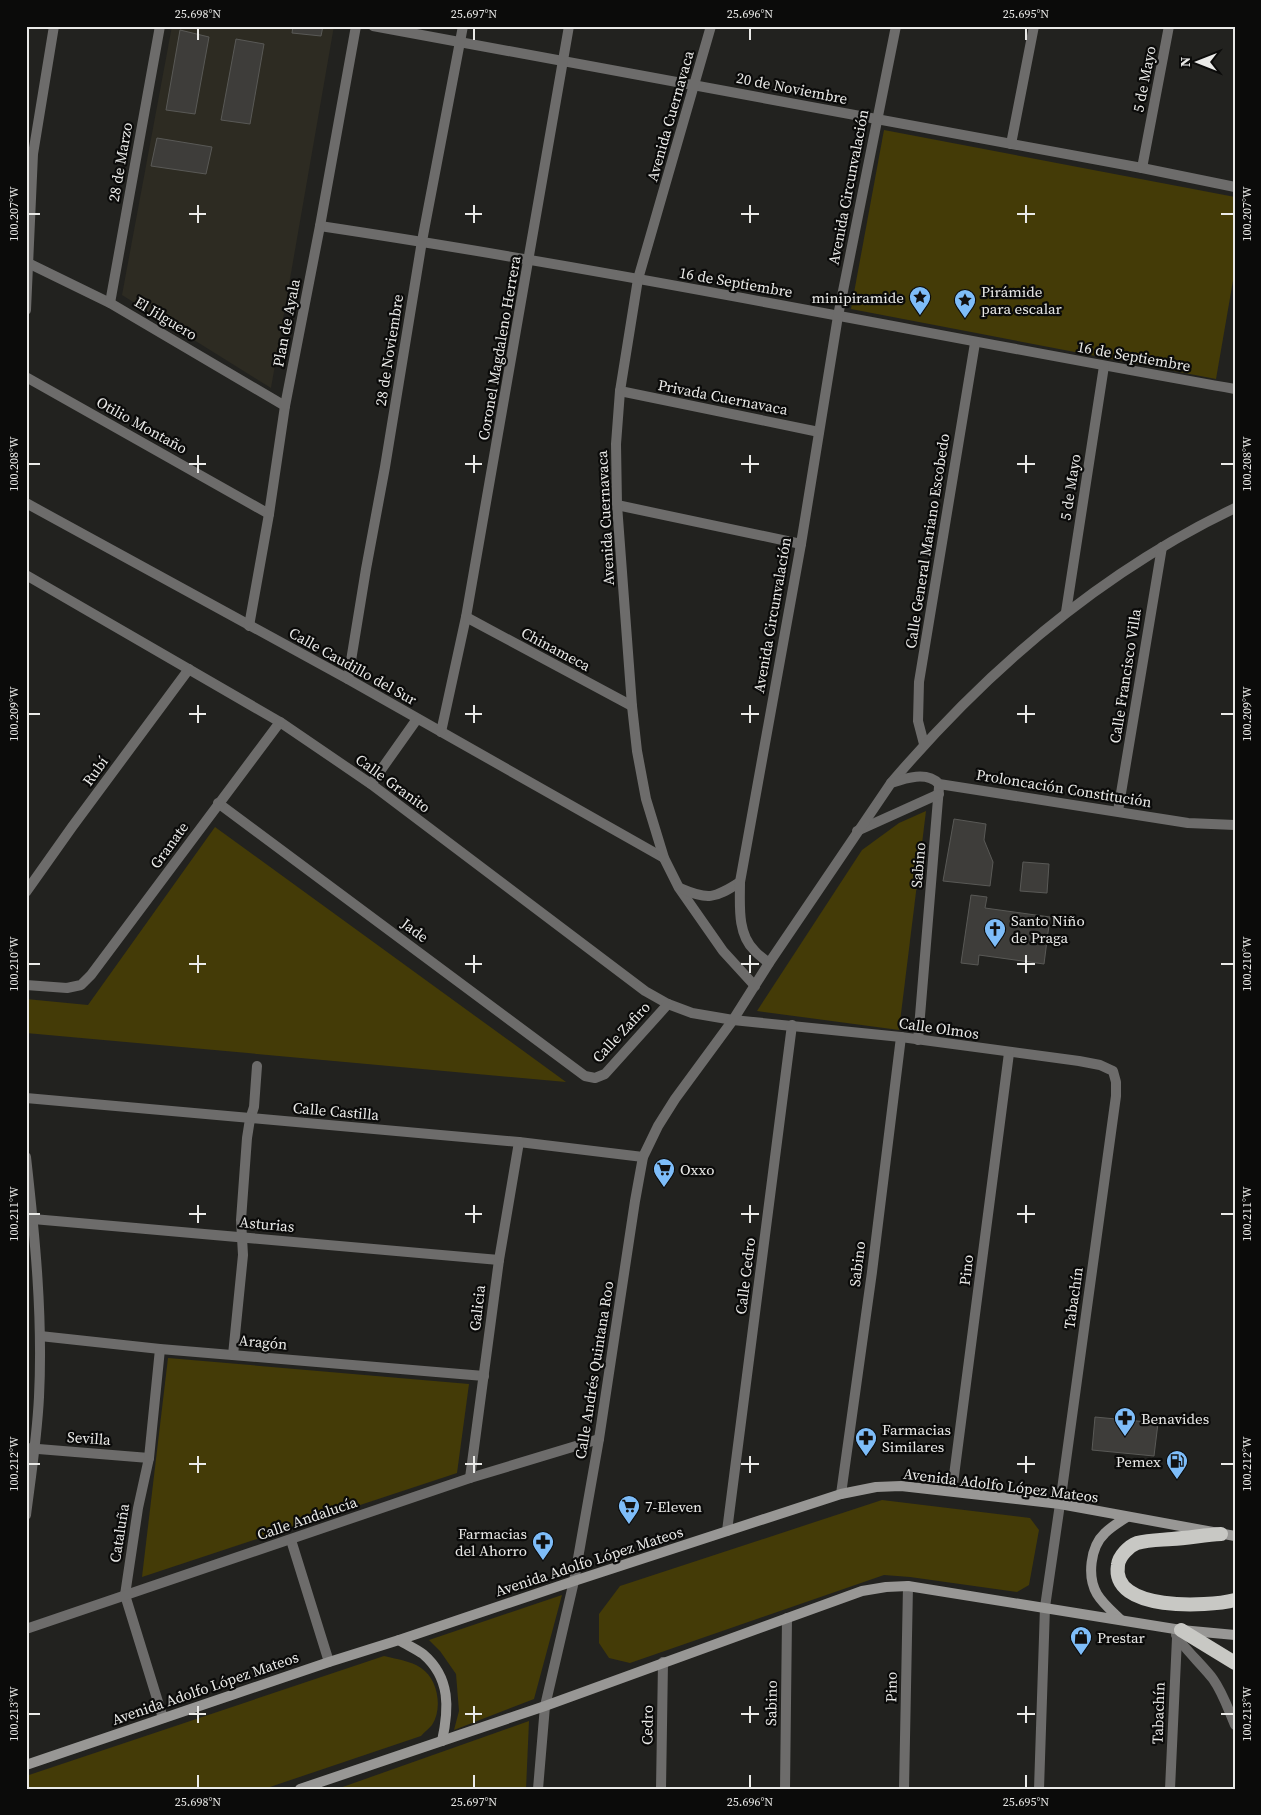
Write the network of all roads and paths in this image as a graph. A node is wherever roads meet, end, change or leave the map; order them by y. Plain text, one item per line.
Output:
1 (54, 26) edge
2 (160, 26) edge
3 (356, 26) edge
4 (373, 26) edge
5 (463, 26) edge
6 (569, 26) edge
7 (711, 26) edge
8 (896, 26) edge
9 (1034, 26) edge
10 (1169, 26) edge
11 (460, 43) junction
12 (563, 60) junction
13 (695, 85) junction
14 (877, 119) junction
15 (1011, 144) junction
16 (30, 154) edge
17 (1142, 168) junction
18 (1235, 187) edge
19 (320, 226) junction
20 (422, 241) junction
21 (530, 260) junction
22 (28, 262) junction
23 (638, 279) junction
24 (110, 303) junction
25 (26, 310) edge
26 (838, 316) junction
27 (975, 343) junction
28 (1104, 366) junction
29 (26, 377) edge
30 (1235, 389) edge
31 (620, 391) junction
32 (285, 406) junction
33 (819, 432) junction
34 (26, 503) edge
35 (617, 505) junction
36 (1235, 508) edge
37 (269, 514) junction
38 (801, 544) junction
39 (1162, 547) junction
40 (26, 575) edge
41 (1066, 612) junction
42 (466, 618) junction
43 (249, 626) junction
44 (189, 669) junction
45 (348, 680) junction
46 (632, 706) junction
47 (417, 719) junction
48 (280, 722) junction
49 (441, 732) junction
50 (924, 744) junction
51 (891, 782) junction
52 (371, 784) junction
53 (939, 788) junction
54 (218, 803) junction
55 (1118, 811) junction
56 (1235, 825) edge
57 (856, 832) junction
58 (664, 858) junction
59 (740, 882) junction
60 (679, 888) junction
61 (26, 892) edge
62 (768, 963) junction
63 (26, 985) edge
64 (755, 986) junction
65 (668, 1004) junction
66 (734, 1020) junction
67 (792, 1025) junction
68 (901, 1037) junction
69 (918, 1040) junction
70 (1009, 1053) junction
71 (257, 1066) dead end
72 (595, 1078) joint
73 (1116, 1096) joint
74 (26, 1098) edge
75 (250, 1119) junction
76 (519, 1142) junction
77 (26, 1157) edge
78 (643, 1157) junction
79 (33, 1219) junction
80 (241, 1238) junction
81 (499, 1260) junction
82 (40, 1336) junction
83 (160, 1348) junction
84 (233, 1355) junction
85 (484, 1376) junction
86 (599, 1439) junction
87 (30, 1448) edge
88 (149, 1458) junction
89 (470, 1478) junction
90 (952, 1491) junction
91 (841, 1494) junction
92 (1060, 1504) junction
93 (26, 1515) edge
94 (1127, 1517) junction
95 (727, 1531) junction
96 (1228, 1535) edge
97 (291, 1540) junction
98 (574, 1581) junction
99 (908, 1586) junction
100 (125, 1595) junction
101 (1235, 1600) edge
102 (1046, 1607) junction
103 (787, 1618) junction
104 (1121, 1620) junction
105 (26, 1630) edge
106 (1178, 1632) junction
107 (1235, 1635) edge
108 (400, 1640) junction
109 (328, 1662) junction
110 (663, 1662) junction
111 (1235, 1663) edge
112 (545, 1706) junction
113 (163, 1718) junction
114 (1235, 1725) edge
115 (442, 1741) junction
116 (26, 1765) edge
117 (300, 1789) edge
118 (538, 1789) edge
119 (661, 1789) edge
120 (785, 1789) edge
121 (904, 1789) edge
122 (1039, 1789) edge
123 (1170, 1789) edge

1 - 16 street
2 - 24 street, 28 de Marzo
3 - 19 street, Plan de Ayala
4 - 11 street, 20 de Noviembre
5 - 11 street, 28 de Noviembre
6 - 12 street, Coronel Magdaleno Herrera
7 - 13 street, Avenida Cuernavaca
8 - 14 street, Avenida Circunvalación
9 - 15 street
10 - 17 street, 5 de Mayo
11 - 12 street, 20 de Noviembre
11 - 20 street, 28 de Noviembre
12 - 13 street, 20 de Noviembre
12 - 21 street, Coronel Magdaleno Herrera
13 - 14 street, 20 de Noviembre
13 - 23 street, Avenida Cuernavaca
14 - 15 street, 20 de Noviembre
14 - 26 street, Avenida Circunvalación
15 - 17 street, 20 de Noviembre
16 - 22 street
17 - 18 street, 20 de Noviembre
19 - 20 street, 16 de Septiembre
19 - 32 street, Plan de Ayala
20 - 21 street, 16 de Septiembre
20 - 45 street, 28 de Noviembre
21 - 23 street, 16 de Septiembre
21 - 42 street, Coronel Magdaleno Herrera
22 - 24 street, El Jilguero
22 - 25 street
23 - 26 street, 16 de Septiembre
23 - 31 street, Avenida Cuernavaca
24 - 32 street, El Jilguero
26 - 27 street, 16 de Septiembre
26 - 33 street, Avenida Circunvalación
27 - 28 street, 16 de Septiembre
27 - 50 street, Calle General Mariano Escobedo
28 - 30 street, 16 de Septiembre
28 - 41 street, 5 de Mayo
29 - 37 street, Otilio Montaño
31 - 33 street, Privada Cuernavaca
31 - 35 street, Avenida Cuernavaca
32 - 37 street, Plan de Ayala
33 - 38 street, Avenida Circunvalación
34 - 43 street, Calle Caudillo del Sur
35 - 38 street
35 - 46 street, Avenida Cuernavaca
36 - 39 street
37 - 43 street, Plan de Ayala
38 - 59 street, Avenida Circunvalación
39 - 41 street
39 - 55 street, Calle Francisco Villa
40 - 44 street, Calle Granito
41 - 50 street
42 - 46 street, Chinameca
42 - 49 street, Coronel Magdaleno Herrera
43 - 45 street, Calle Caudillo del Sur
44 - 48 street, Calle Granito
44 - 61 street, Rubí
45 - 47 street, Calle Caudillo del Sur
46 - 58 street, Avenida Cuernavaca
47 - 49 street, Calle Caudillo del Sur
47 - 52 street
48 - 52 street, Calle Granito
48 - 54 street, Granate
49 - 58 street, Calle Caudillo del Sur
50 - 51 street
51 - 53 street, Proloncación Constitución
51 - 57 street
52 - 65 street, Calle Granito
53 - 55 street, Proloncación Constitución
53 - 57 street
53 - 69 street, Sabino
54 - 63 street, Granate
54 - 72 street, Jade
55 - 56 street, Proloncación Constitución
57 - 62 street
58 - 60 street, Avenida Cuernavaca
59 - 60 street
59 - 62 street, Avenida Circunvalación
60 - 64 street, Avenida Cuernavaca
62 - 64 street, Calle Andrés Quintana Roo
64 - 66 street, Calle Andrés Quintana Roo
65 - 66 street, Calle Granito
65 - 72 street, Calle Zafiro
66 - 67 street, Calle Olmos
66 - 78 street, Calle Andrés Quintana Roo
67 - 68 street, Calle Olmos
67 - 95 street, Calle Cedro
68 - 69 street, Calle Olmos
68 - 91 street, Sabino
69 - 70 street, Calle Olmos
70 - 73 street, Calle Olmos
70 - 90 street, Pino
71 - 75 street
73 - 92 street, Tabachín
74 - 75 street, Calle Castilla
75 - 76 street, Calle Castilla
75 - 80 street
76 - 78 street, Calle Castilla
76 - 81 street, Galicia
77 - 79 street
78 - 86 street, Calle Andrés Quintana Roo
79 - 80 street, Asturias
79 - 82 street
80 - 81 street, Asturias
80 - 84 street
81 - 85 street, Galicia
82 - 83 street, Aragón
82 - 87 street
83 - 84 street, Aragón
83 - 88 street, Cataluña
84 - 85 street, Aragón
85 - 89 street, Galicia
86 - 89 street, Calle Andalucía
86 - 98 street, Calle Andrés Quintana Roo
87 - 88 street, Sevilla
87 - 93 street
88 - 100 street, Cataluña
89 - 97 street, Calle Andalucía
90 - 91 main road, Avenida Adolfo López Mateos
90 - 92 main road, Avenida Adolfo López Mateos
91 - 95 main road, Avenida Adolfo López Mateos
92 - 94 main road, Avenida Adolfo López Mateos
92 - 102 street, Tabachín
94 - 96 main road, Avenida Adolfo López Mateos
94 - 104 main road
95 - 98 main road, Avenida Adolfo López Mateos
96 - 101 highway
97 - 100 street, Calle Andalucía
97 - 109 street
98 - 108 main road, Avenida Adolfo López Mateos
98 - 112 street, Calle Andrés Quintana Roo
99 - 102 main road
99 - 103 main road
99 - 121 street, Pino
100 - 105 street, Calle Andalucía
100 - 113 street, Cataluña
102 - 104 main road
102 - 122 street, Tabachín
103 - 110 main road
103 - 120 street, Sabino
104 - 106 main road
106 - 107 main road
106 - 111 highway
106 - 114 street
106 - 123 street, Tabachín
108 - 109 main road, Avenida Adolfo López Mateos
108 - 115 main road
109 - 113 main road, Avenida Adolfo López Mateos
110 - 112 main road
110 - 119 street, Cedro
112 - 115 main road
112 - 118 street, Calle Andrés Quintana Roo
113 - 116 main road, Avenida Adolfo López Mateos
115 - 117 main road

